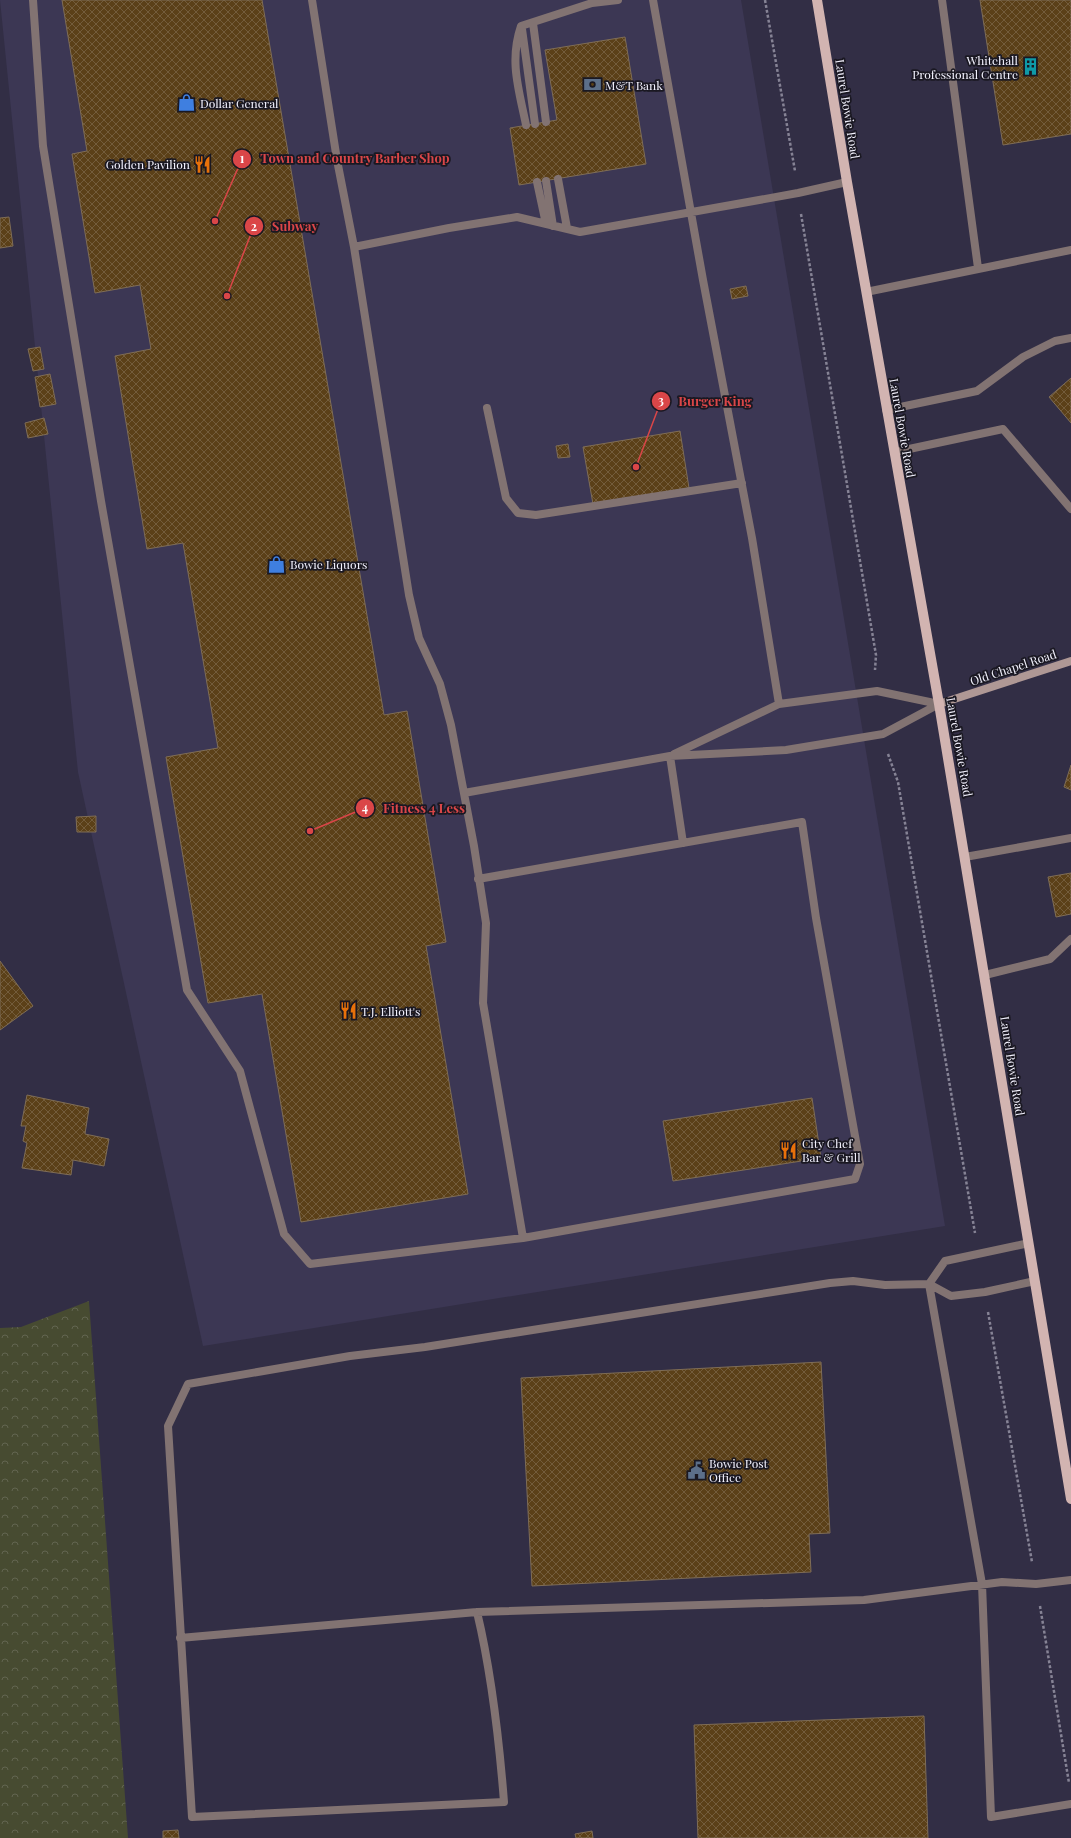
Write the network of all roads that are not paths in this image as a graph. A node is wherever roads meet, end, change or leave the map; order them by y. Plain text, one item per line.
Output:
1 (33, 0) edge
2 (312, 0) edge
3 (618, 0) edge
4 (653, 0) edge
5 (817, 0) edge
6 (942, 0) edge
7 (533, 23) junction
8 (521, 26) junction
9 (546, 122) dead end
10 (535, 124) dead end
11 (526, 125) dead end
12 (558, 178) dead end
13 (541, 182) dead end
14 (847, 182) junction
15 (692, 212) junction
16 (550, 225) junction
17 (567, 228) junction
18 (354, 247) junction
19 (1071, 250) edge
20 (978, 268) junction
21 (866, 292) junction
22 (1071, 338) edge
23 (487, 408) dead end
24 (886, 410) junction
25 (895, 452) junction
26 (742, 483) junction
27 (1071, 509) edge
28 (1071, 661) edge
29 (779, 704) junction
30 (939, 704) junction
31 (670, 756) junction
32 (464, 793) junction
33 (1071, 838) edge
34 (683, 843) junction
35 (965, 857) junction
36 (478, 879) junction
37 (1071, 939) edge
38 (985, 976) junction
39 (524, 1238) junction
40 (1029, 1243) junction
41 (1036, 1281) junction
42 (929, 1284) junction
43 (1071, 1499) edge
44 (1071, 1580) edge
45 (982, 1584) junction
46 (477, 1612) junction
47 (180, 1638) junction
48 (1071, 1804) edge

1 - 39 lane
2 - 18 lane
3 - 7 lane
4 - 15 lane
5 - 14 main road, Laurel Bowie Road
6 - 20 lane
7 - 8 lane
7 - 9 lane
8 - 10 lane
8 - 11 lane
12 - 17 lane
13 - 16 lane
14 - 15 lane
14 - 21 main road, Laurel Bowie Road
15 - 17 lane
15 - 26 lane
16 - 17 lane
16 - 18 lane
18 - 32 lane
19 - 20 lane
20 - 21 lane
21 - 24 main road, Laurel Bowie Road
22 - 24 lane
23 - 26 lane
24 - 25 main road, Laurel Bowie Road
25 - 27 lane
25 - 30 main road, Laurel Bowie Road
26 - 29 lane
28 - 30 street, Old Chapel Road
29 - 30 lane
29 - 31 lane
30 - 31 lane
30 - 35 main road, Laurel Bowie Road
31 - 32 lane
31 - 34 lane
32 - 36 lane
33 - 35 lane
34 - 36 lane
34 - 39 lane
35 - 38 main road, Laurel Bowie Road
36 - 39 lane
37 - 38 lane
38 - 40 main road, Laurel Bowie Road
40 - 41 main road, Laurel Bowie Road
40 - 42 lane
41 - 42 lane
41 - 43 main road, Laurel Bowie Road
42 - 45 lane
42 - 47 lane
44 - 45 lane
45 - 46 lane
45 - 48 lane
46 - 47 lane
46 - 47 lane

